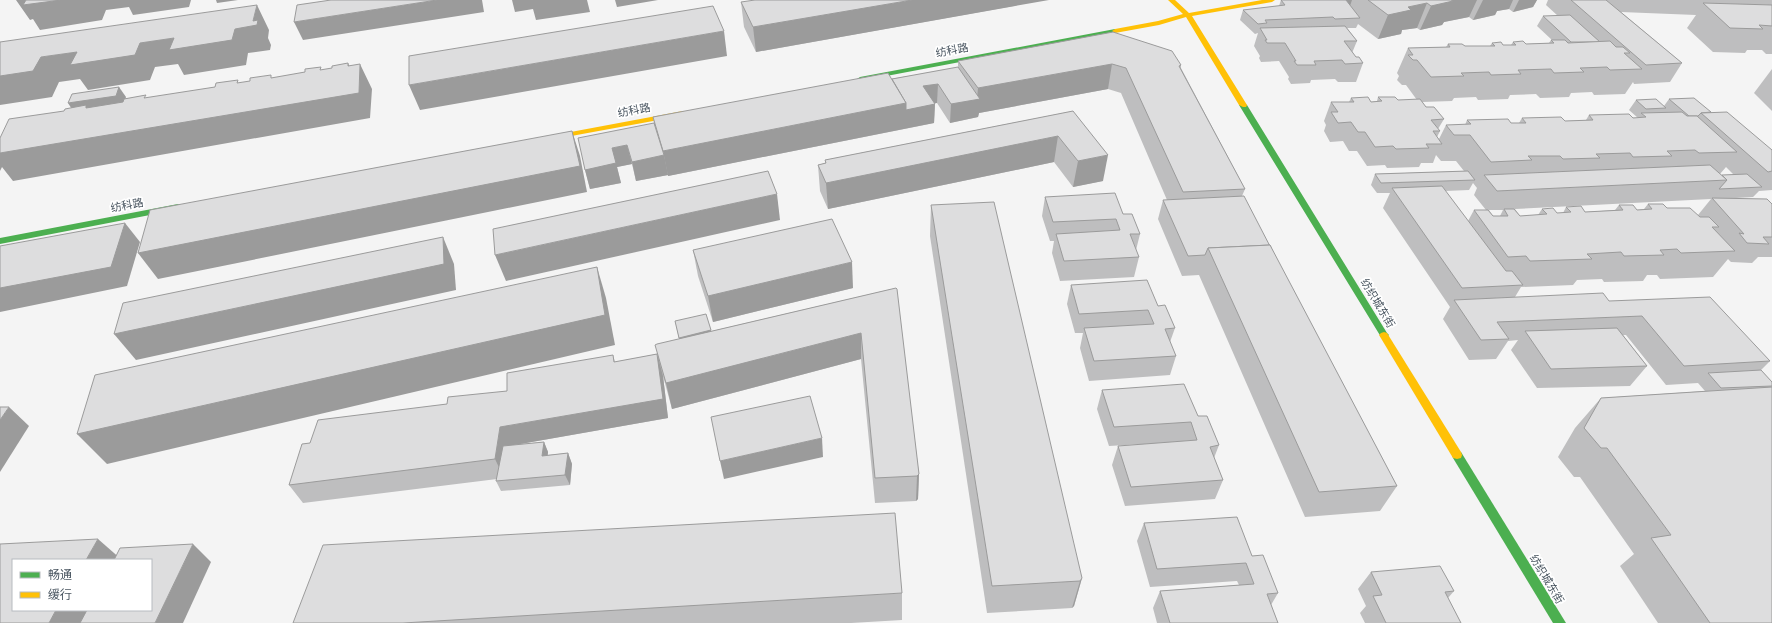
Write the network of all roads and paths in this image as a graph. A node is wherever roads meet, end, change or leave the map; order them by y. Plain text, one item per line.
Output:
1 (1171, 0) edge
2 (1272, 0) edge
3 (1188, 15) junction
4 (854, 81) edge
5 (689, 112) edge
6 (533, 141) edge
7 (188, 206) edge
8 (0, 241) edge
9 (1560, 623) edge

1 - 3 street, 纺织城东街
2 - 3 street, 纺科路
3 - 4 street, 纺科路
3 - 9 street, 纺织城东街
5 - 6 street, 纺科路
7 - 8 street, 纺科路

